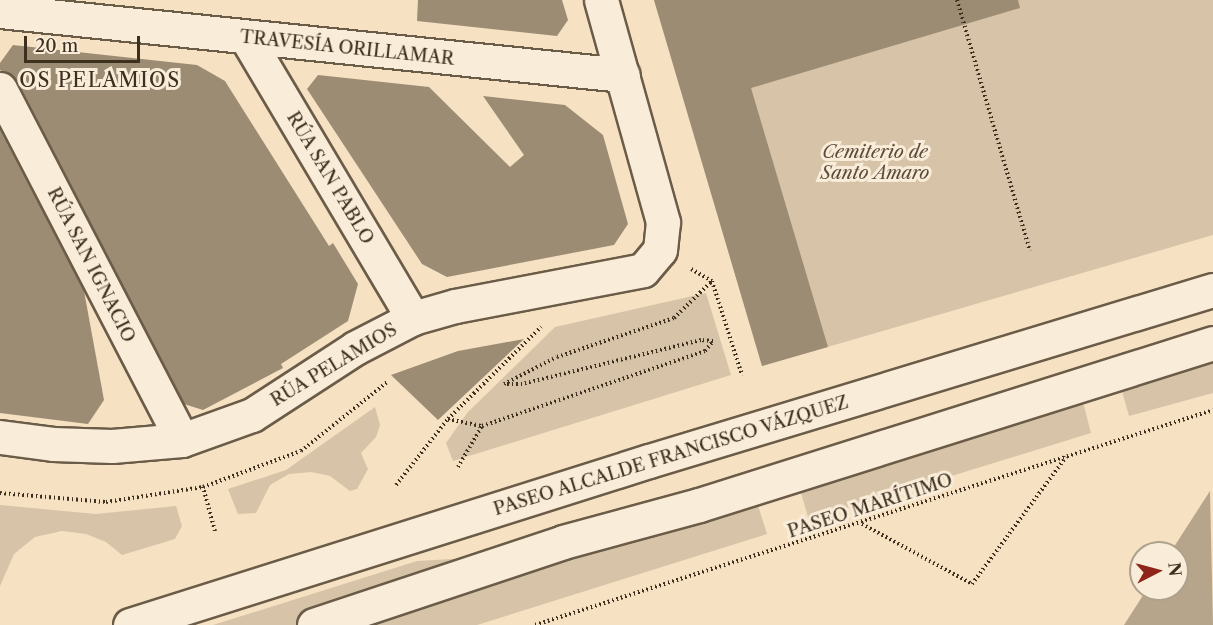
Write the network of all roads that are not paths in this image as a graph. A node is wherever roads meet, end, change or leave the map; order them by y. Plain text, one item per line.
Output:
1 (602, 0) edge
2 (0, 10) edge
3 (246, 37) junction
4 (623, 75) junction
5 (0, 89) edge
6 (1213, 290) edge
7 (413, 318) junction
8 (1213, 343) edge
9 (0, 437) edge
10 (182, 440) junction
11 (130, 625) edge
12 (314, 625) edge

1 - 4 street
2 - 3 street, TRAVESÍA ORILLAMAR
3 - 4 street, TRAVESÍA ORILLAMAR
3 - 7 street, RÚA SAN PABLO
4 - 7 street, RÚA PELAMIOS
5 - 10 street, RÚA SAN IGNACIO
6 - 11 street, PASEO ALCALDE FRANCISCO VÁZQUEZ
7 - 10 street, RÚA PELAMIOS
8 - 12 street
9 - 10 street, RÚA PELAMIOS

